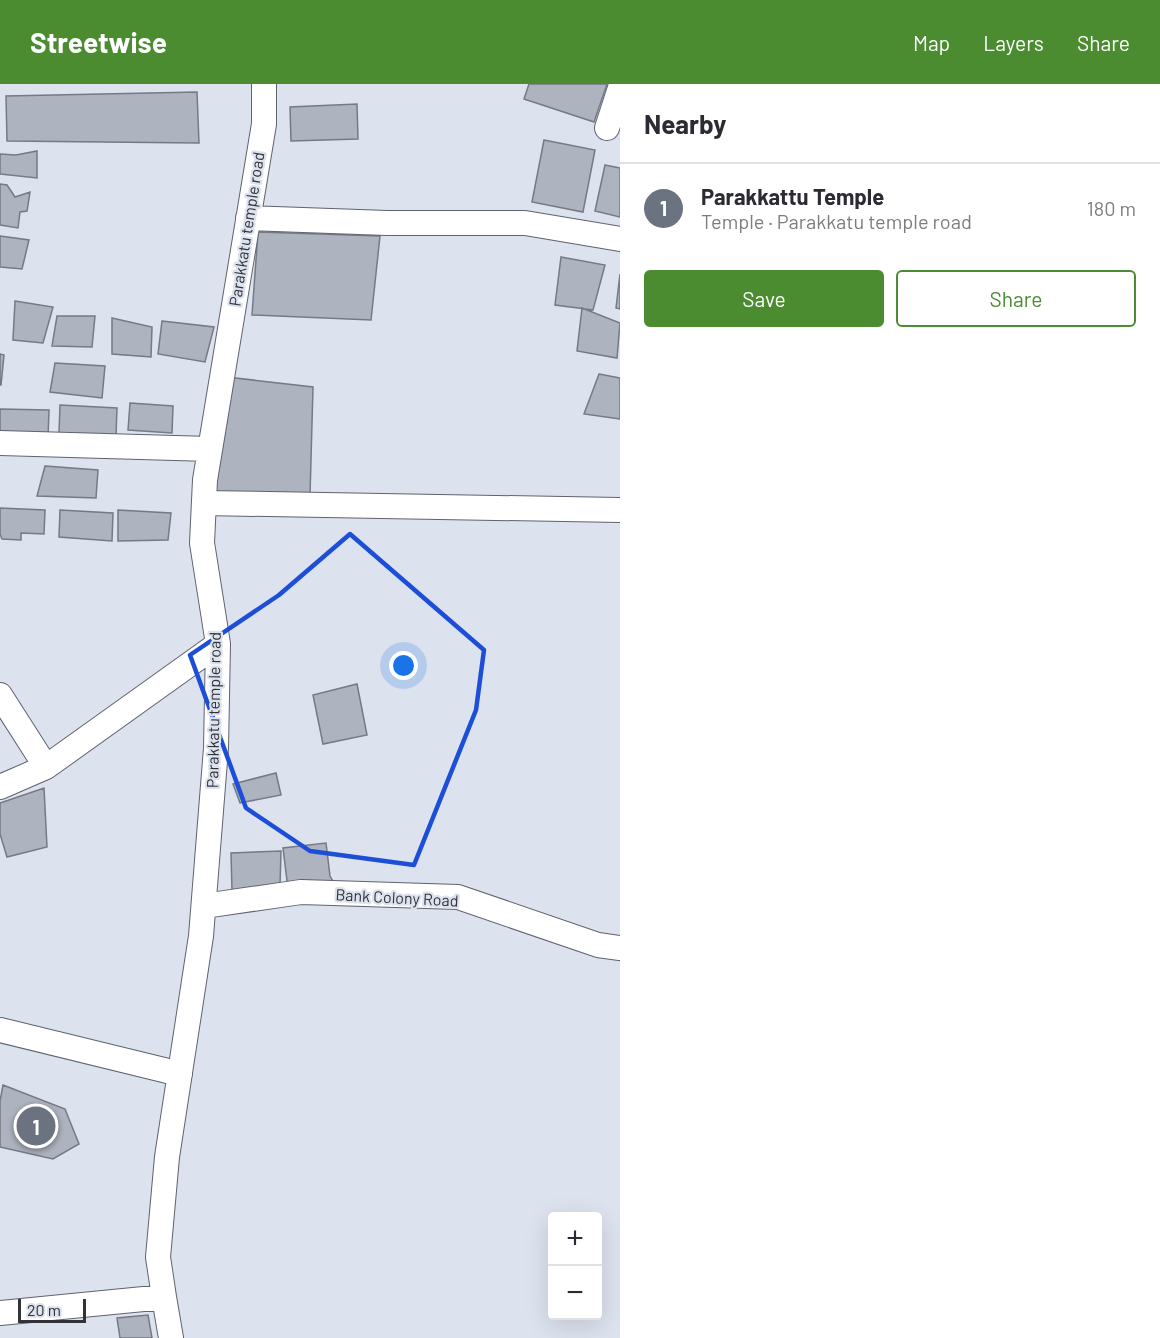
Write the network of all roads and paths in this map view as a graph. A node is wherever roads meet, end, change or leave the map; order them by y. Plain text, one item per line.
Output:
1 (264, 84) edge
2 (620, 88) edge
3 (607, 128) dead end
4 (248, 218) junction
5 (620, 239) edge
6 (0, 443) edge
7 (210, 449) junction
8 (204, 503) junction
9 (620, 510) edge
10 (218, 644) junction
11 (0, 695) edge
12 (46, 767) junction
13 (0, 788) edge
14 (204, 906) junction
15 (620, 948) edge
16 (0, 1030) edge
17 (180, 1074) junction
18 (164, 1297) junction
19 (0, 1313) edge
20 (171, 1338) edge

1 - 4 street, Parakkatu temple road
2 - 3 street
4 - 5 street
4 - 7 street, Parakkatu temple road
6 - 7 street
7 - 8 street, Parakkatu temple road
8 - 9 street
8 - 10 street, Parakkatu temple road
10 - 12 street
10 - 14 street, Parakkatu temple road
11 - 12 street
12 - 13 street
14 - 15 street, Bank Colony Road
14 - 17 street, Parakkatu temple road
16 - 17 street
17 - 18 street, Parakkatu temple road
18 - 19 street
18 - 20 street, Parakkatu temple road

